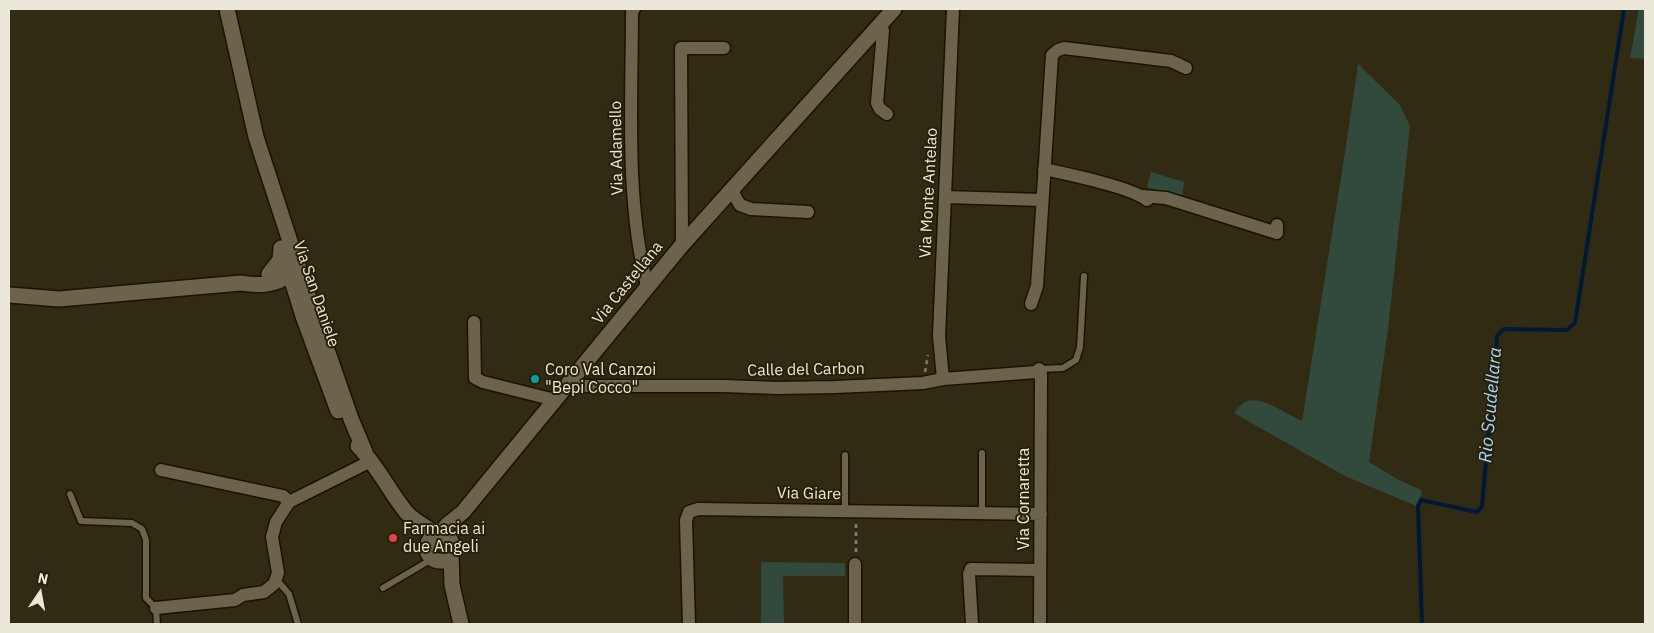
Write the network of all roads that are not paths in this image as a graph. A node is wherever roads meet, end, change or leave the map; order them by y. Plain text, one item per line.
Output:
1 (227, 9) edge
2 (634, 9) edge
3 (894, 9) edge
4 (953, 9) edge
5 (881, 24) junction
6 (724, 48) dead end
7 (1186, 68) dead end
8 (887, 114) dead end
9 (256, 138) junction
10 (1044, 169) junction
11 (732, 191) junction
12 (945, 197) junction
13 (1042, 200) junction
14 (808, 212) dead end
15 (1277, 225) dead end
16 (286, 231) junction
17 (682, 245) junction
18 (281, 248) junction
19 (290, 272) junction
20 (1084, 276) dead end
21 (269, 279) junction
22 (647, 286) junction
23 (9, 295) edge
24 (299, 303) junction
25 (1031, 304) dead end
26 (315, 315) junction
27 (474, 322) dead end
28 (1040, 371) junction
29 (943, 378) junction
30 (566, 386) junction
31 (555, 400) junction
32 (982, 452) dead end
33 (845, 455) dead end
34 (368, 457) junction
35 (161, 470) dead end
36 (70, 494) dead end
37 (289, 502) junction
38 (845, 511) junction
39 (462, 512) junction
40 (982, 513) junction
41 (1041, 514) junction
42 (434, 547) junction
43 (452, 550) junction
44 (855, 564) road end
45 (1040, 570) junction
46 (276, 579) junction
47 (452, 585) junction
48 (382, 588) dead end
49 (156, 608) junction
50 (157, 624) edge
51 (298, 624) edge
52 (461, 624) edge
53 (689, 624) edge
54 (855, 624) edge
55 (972, 624) edge
56 (1040, 624) edge

1 - 9 street, Via San Daniele
2 - 22 street, Via Adamello
3 - 5 street, Via Castellana
4 - 12 street, Via Monte Antelao
5 - 8 street
5 - 11 street, Via Castellana
6 - 17 street
7 - 10 street
9 - 16 street, Via San Daniele
9 - 18 street, Via San Daniele
10 - 13 street
10 - 15 street
11 - 14 street
11 - 17 street, Via Castellana
12 - 13 street
12 - 29 street, Via Monte Antelao
13 - 25 street
16 - 19 street
16 - 26 street, Via San Daniele
17 - 22 street, Via Castellana
18 - 19 street, Via San Daniele
18 - 21 street
19 - 21 street
19 - 24 street, Via San Daniele
19 - 26 street
20 - 28 lane
21 - 23 street
21 - 24 street
22 - 30 street, Via Castellana
24 - 34 street, Via San Daniele
26 - 34 street, Via San Daniele
27 - 31 street
28 - 29 street, Calle del Carbon
28 - 41 street, Via Cornaretta
29 - 30 street, Calle del Carbon
30 - 31 street, Via Castellana
31 - 39 street, Via Castellana
32 - 40 lane
33 - 38 lane
34 - 37 street
34 - 42 street, Via San Daniele
35 - 37 street
36 - 49 lane
37 - 46 street
38 - 40 street, Via Giare
38 - 53 street, Via Giare
39 - 42 street, Via Castellana
39 - 43 street, Via Castellana
40 - 41 street, Via Giare
41 - 45 street, Via Cornaretta
42 - 43 street, Via San Daniele
42 - 43 street
42 - 47 street, Via Castellana
42 - 48 lane
43 - 47 street, Via Castellana
44 - 54 street
45 - 55 street
45 - 56 street, Via Cornaretta
46 - 49 street
46 - 51 lane
47 - 52 street, Via Castellana
49 - 50 lane

